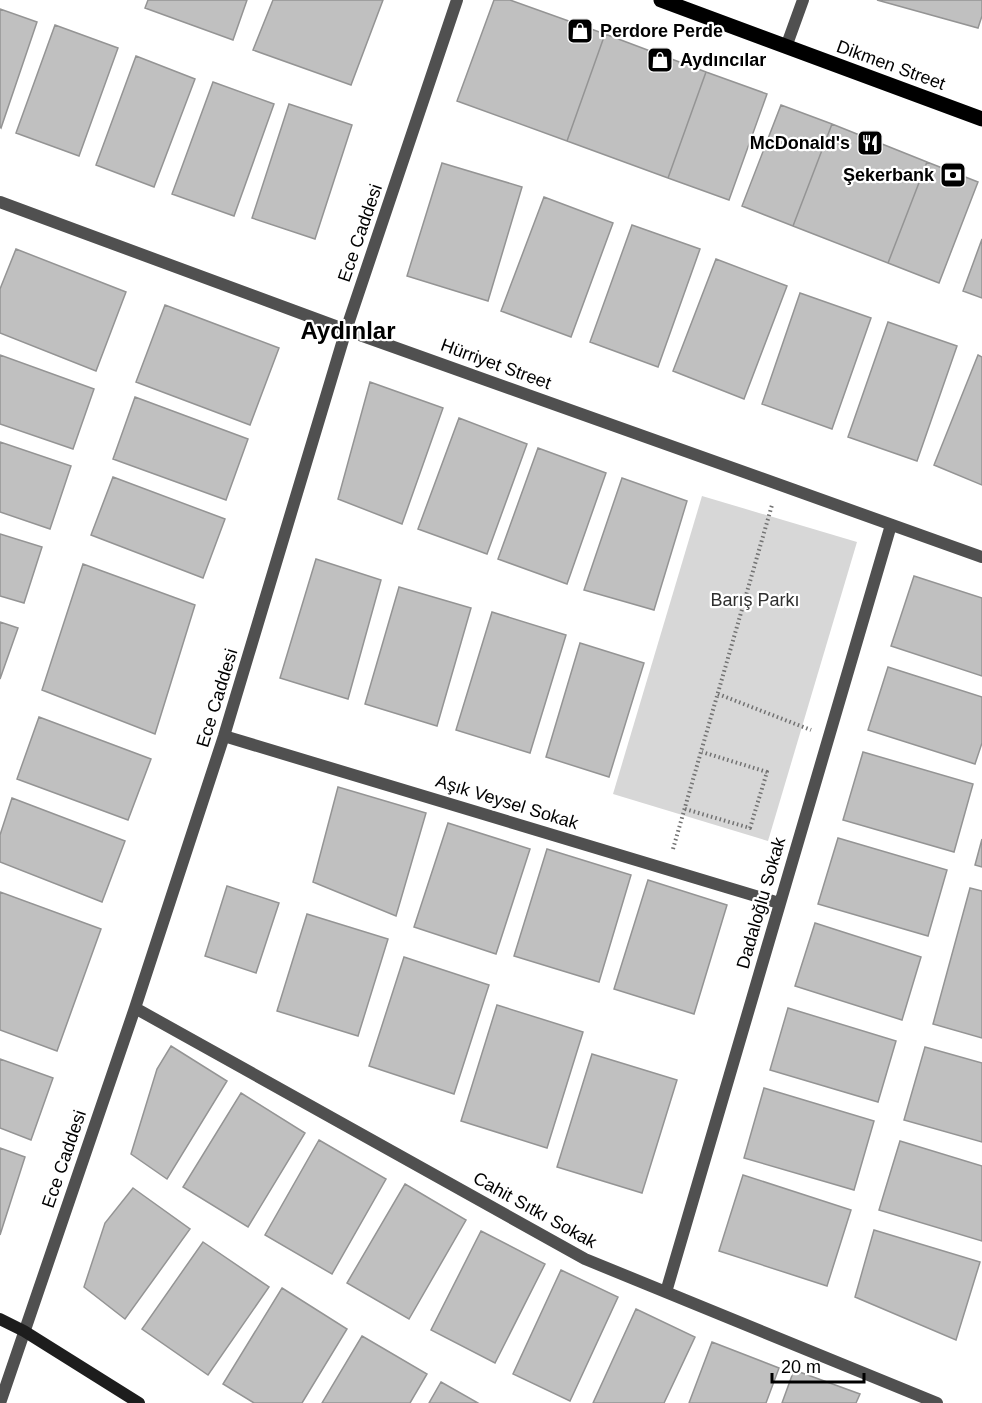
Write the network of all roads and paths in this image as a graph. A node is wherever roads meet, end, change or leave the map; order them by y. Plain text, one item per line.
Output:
1 (458, 0) edge
2 (661, 0) edge
3 (802, 0) edge
4 (786, 47) junction
5 (982, 119) edge
6 (0, 202) edge
7 (346, 330) junction
8 (778, 484) junction
9 (891, 525) junction
10 (982, 557) edge
11 (718, 694) junction
12 (224, 736) junction
13 (828, 737) junction
14 (702, 752) junction
15 (685, 809) junction
16 (667, 869) junction
17 (779, 903) junction
18 (135, 1008) junction
19 (666, 1292) junction
20 (0, 1319) edge
21 (24, 1331) junction
22 (0, 1403) edge
23 (139, 1403) edge
24 (937, 1403) edge

1 - 7 street, Ece Caddesi
2 - 4 main road, Dikmen Street
3 - 4 street
4 - 5 main road, Dikmen Street
6 - 7 street, Hürriyet Street
7 - 8 street, Hürriyet Street
7 - 12 street, Ece Caddesi
8 - 9 street, Hürriyet Street
8 - 11 path
9 - 10 street, Hürriyet Street
9 - 13 street, Dadaloğlu Sokak
11 - 13 path
11 - 14 path
12 - 16 street, Aşık Veysel Sokak
12 - 18 street, Ece Caddesi
13 - 17 street, Dadaloğlu Sokak
14 - 15 path
14 - 15 path
15 - 16 path
16 - 17 street, Aşık Veysel Sokak
17 - 19 street, Dadaloğlu Sokak
18 - 19 street, Cahit Sıtkı Sokak
18 - 21 street, Ece Caddesi
19 - 24 street, Cahit Sıtkı Sokak
20 - 21 main road
21 - 22 street, Ece Caddesi
21 - 23 main road

